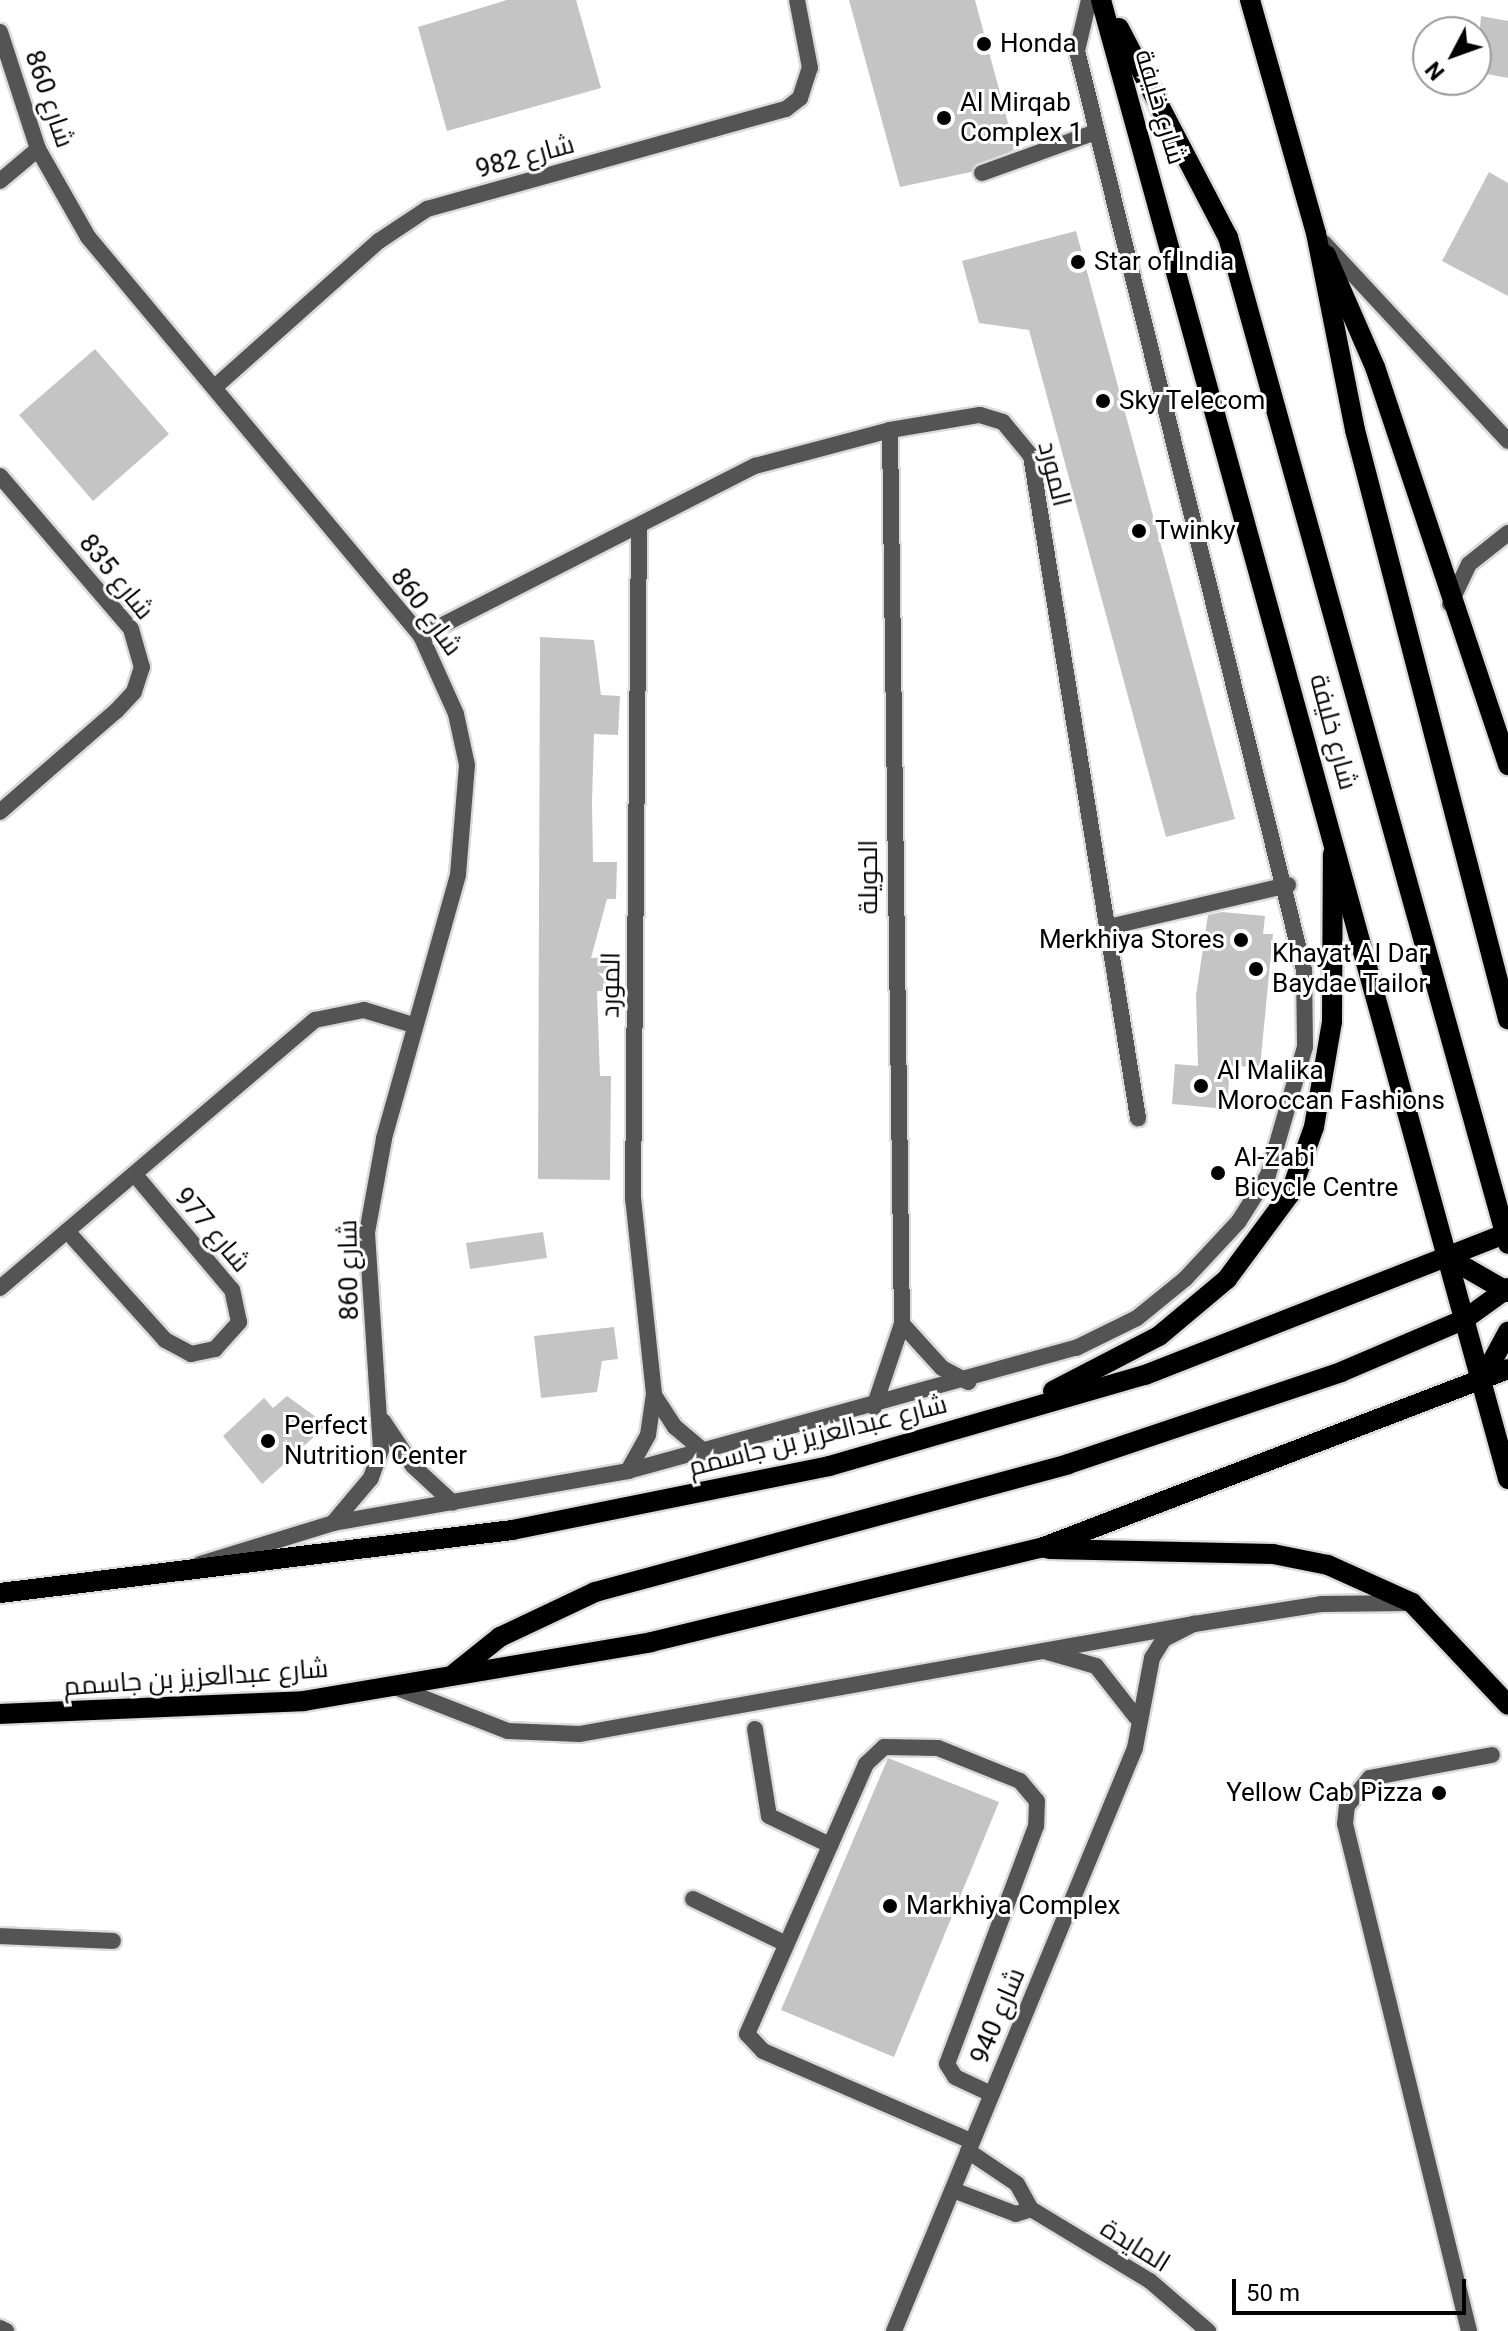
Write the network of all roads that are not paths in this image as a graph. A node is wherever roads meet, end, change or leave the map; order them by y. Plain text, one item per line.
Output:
1 (797, 0) edge
2 (1089, 0) edge
3 (1103, 0) edge
4 (1250, 0) edge
5 (0, 32) edge
6 (1096, 132) junction
7 (38, 149) junction
8 (982, 173) dead end
9 (0, 181) edge
10 (1316, 233) junction
11 (216, 386) junction
12 (890, 430) junction
13 (1508, 441) edge
14 (0, 476) edge
15 (639, 528) junction
16 (1508, 533) edge
17 (1449, 605) junction
18 (421, 636) junction
19 (1508, 765) edge
20 (0, 812) edge
21 (1333, 827) junction
22 (1288, 885) junction
23 (1109, 927) junction
24 (1508, 1019) edge
25 (413, 1025) junction
26 (1138, 1118) dead end
27 (135, 1175) junction
28 (67, 1231) junction
29 (1507, 1237) edge
30 (1449, 1258) junction
31 (0, 1288) edge
32 (1508, 1290) edge
33 (1465, 1319) junction
34 (902, 1324) junction
35 (1508, 1332) edge
36 (1508, 1369) edge
37 (1482, 1380) junction
38 (968, 1382) junction
39 (654, 1394) junction
40 (874, 1407) junction
41 (383, 1421) junction
42 (984, 1421) junction
43 (705, 1452) junction
44 (628, 1471) junction
45 (1508, 1479) edge
46 (453, 1503) junction
47 (333, 1523) junction
48 (1041, 1548) junction
49 (177, 1573) junction
50 (0, 1593) edge
51 (1412, 1603) junction
52 (1194, 1624) junction
53 (1044, 1651) junction
54 (452, 1675) junction
55 (395, 1687) junction
56 (1508, 1705) edge
57 (0, 1714) edge
58 (1136, 1717) junction
59 (755, 1729) dead end
60 (1492, 1755) dead end
61 (830, 1845) junction
62 (693, 1899) dead end
63 (0, 1936) edge
64 (113, 1941) dead end
65 (786, 1944) junction
66 (991, 2094) junction
67 (969, 2146) junction
68 (953, 2190) junction
69 (1031, 2209) junction
70 (0, 2328) edge
71 (6, 2331) edge
72 (894, 2331) edge
73 (1208, 2331) edge
74 (1469, 2331) edge

1 - 11 street, شارع 982
2 - 6 street
3 - 21 main road, شارع خليفة
3 - 29 main road
4 - 10 main road
5 - 7 street, شارع 860
6 - 8 street
6 - 22 street
7 - 9 street
7 - 11 street, شارع 860
10 - 13 street
10 - 17 main road
10 - 24 main road
11 - 18 street, شارع 860
12 - 15 street, المورد
12 - 23 street, المورد
12 - 34 street, الحويلة
14 - 20 street, شارع 835
15 - 18 street, المورد
15 - 39 street, المورد
16 - 17 street
17 - 19 main road
18 - 25 street, شارع 860
21 - 30 main road, شارع خليفة
21 - 42 main road
22 - 23 street
22 - 38 street, شارع عبدالعزيز بن جاسمم
23 - 26 street, المورد
25 - 27 street
25 - 41 street, شارع 860
27 - 28 street
27 - 28 street, شارع 977
28 - 31 street
29 - 30 main road, شارع عبدالعزيز بن جاسمم
30 - 32 main road
30 - 33 main road, شارع خليفة
30 - 42 main road, شارع عبدالعزيز بن جاسمم
32 - 33 main road
33 - 37 main road, شارع خليفة
33 - 54 main road
34 - 38 street
34 - 40 street, الحويلة
35 - 37 main road
36 - 37 main road, شارع عبدالعزيز بن جاسمم
37 - 45 main road, شارع خليفة
37 - 48 main road, شارع عبدالعزيز بن جاسمم
38 - 40 street, شارع عبدالعزيز بن جاسمم
39 - 43 street, المورد
39 - 44 street, المورد
40 - 43 street, شارع عبدالعزيز بن جاسمم
41 - 46 street, شارع 860
41 - 47 street, شارع 860
42 - 49 main road, شارع عبدالعزيز بن جاسمم
43 - 44 street, شارع عبدالعزيز بن جاسمم
44 - 46 street, شارع عبدالعزيز بن جاسمم
46 - 47 street, شارع عبدالعزيز بن جاسمم
47 - 49 street, شارع عبدالعزيز بن جاسمم
48 - 51 main road
48 - 54 main road, شارع عبدالعزيز بن جاسمم
49 - 50 main road, شارع عبدالعزيز بن جاسمم
51 - 52 street
51 - 56 main road
52 - 53 street
52 - 58 street, شارع 940
53 - 55 street
53 - 58 street
54 - 55 main road, شارع عبدالعزيز بن جاسمم
55 - 57 main road, شارع عبدالعزيز بن جاسمم
58 - 66 street, شارع 940
59 - 61 street
60 - 74 street
61 - 65 street
61 - 66 street
62 - 65 street
63 - 64 street
65 - 67 street, المايدة
66 - 67 street, شارع 940
67 - 68 street, شارع 940
67 - 69 street, المايدة
68 - 69 street, المايدة
68 - 72 street, شارع 940
69 - 73 street, المايدة
70 - 71 street

